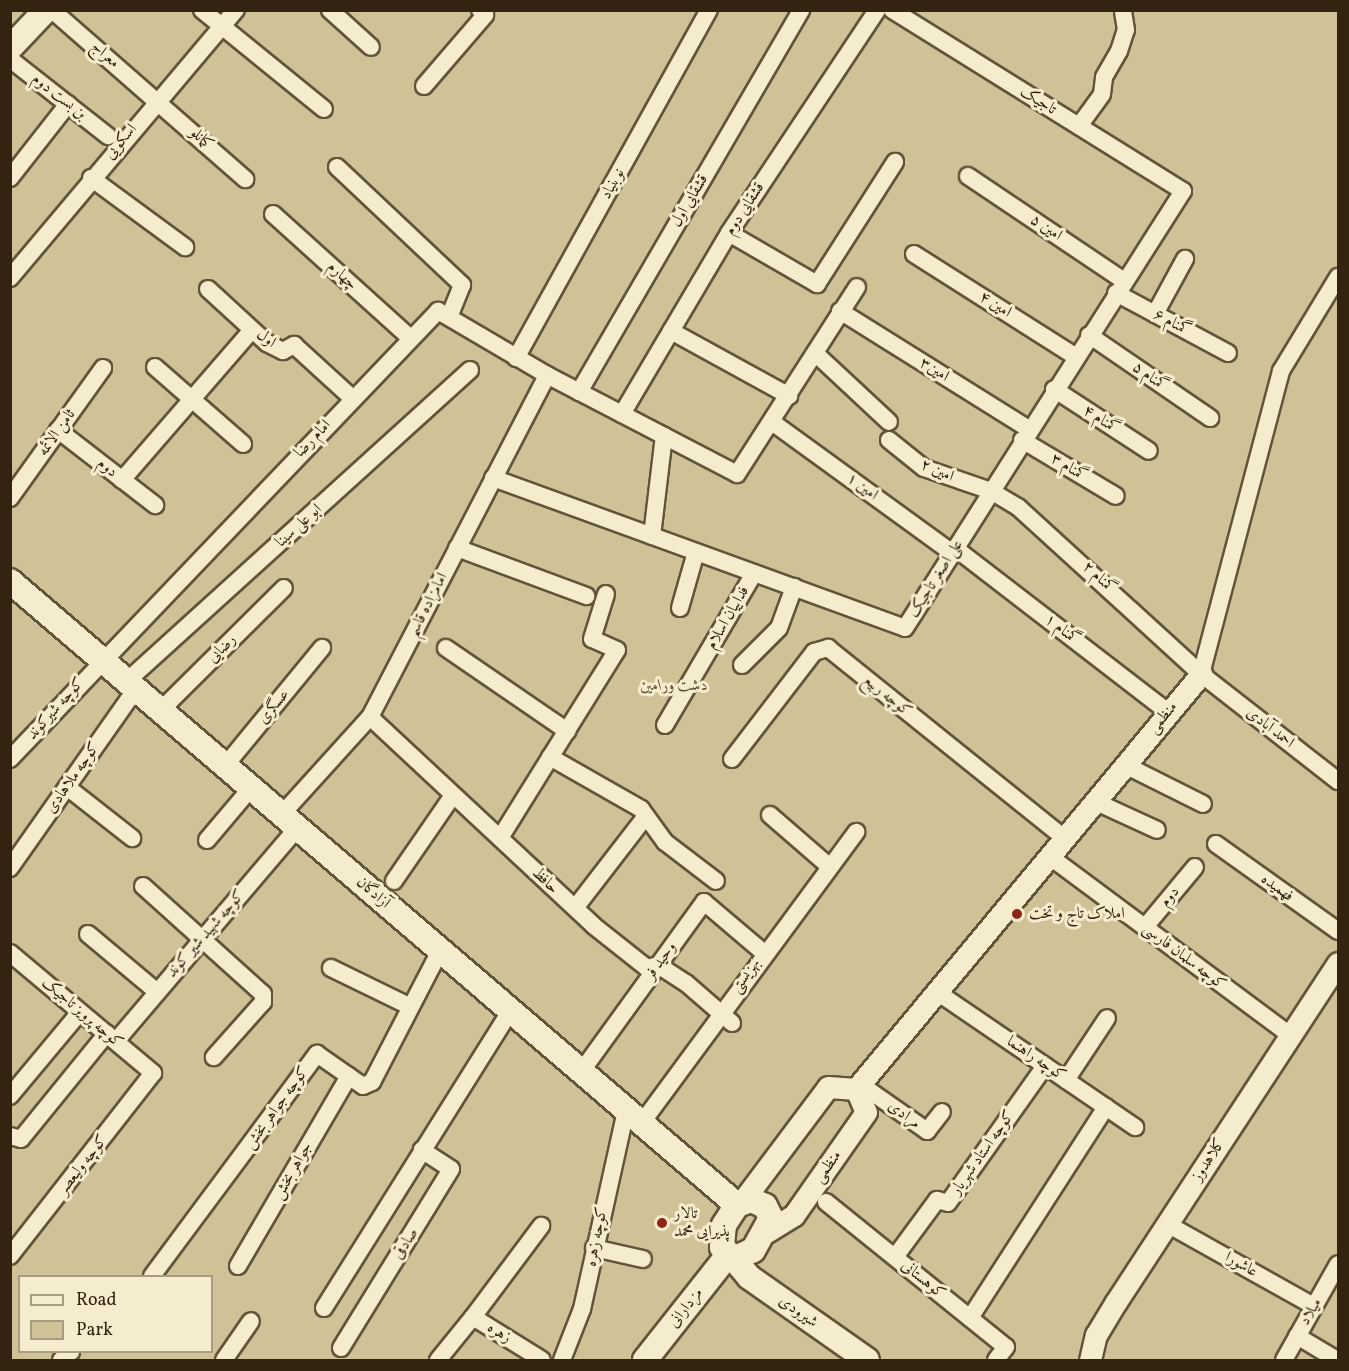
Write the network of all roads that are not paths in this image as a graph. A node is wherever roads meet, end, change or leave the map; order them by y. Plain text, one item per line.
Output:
1 (46, 10) edge
2 (52, 10) edge
3 (202, 10) edge
4 (236, 10) edge
5 (330, 10) edge
6 (480, 10) edge
7 (709, 10) edge
8 (801, 10) edge
9 (878, 10) edge
10 (892, 10) edge
11 (1123, 10) edge
12 (220, 27) junction
13 (371, 47) dead end
14 (10, 48) edge
15 (10, 58) edge
16 (424, 86) dead end
17 (157, 100) junction
18 (68, 104) junction
19 (324, 109) dead end
20 (1079, 126) junction
21 (108, 136) dead end
22 (895, 162) dead end
23 (336, 167) dead end
24 (968, 176) dead end
25 (10, 178) edge
26 (91, 178) junction
27 (245, 179) dead end
28 (1183, 191) joint
29 (273, 214) dead end
30 (729, 233) junction
31 (185, 247) dead end
32 (914, 254) dead end
33 (1185, 259) dead end
34 (1338, 277) edge
35 (10, 278) edge
36 (857, 287) dead end
37 (1120, 287) junction
38 (208, 289) dead end
39 (840, 311) junction
40 (450, 314) junction
41 (1155, 314) junction
42 (252, 330) junction
43 (671, 330) junction
44 (1089, 335) junction
45 (410, 338) junction
46 (815, 352) junction
47 (1228, 353) dead end
48 (1076, 357) junction
49 (516, 358) junction
50 (155, 367) dead end
51 (103, 368) dead end
52 (470, 370) dead end
53 (547, 375) junction
54 (1054, 389) junction
55 (579, 392) junction
56 (789, 396) junction
57 (352, 398) junction
58 (192, 399) junction
59 (622, 414) junction
60 (1210, 418) dead end
61 (772, 422) junction
62 (889, 422) dead end
63 (58, 430) junction
64 (1025, 434) junction
65 (664, 436) junction
66 (889, 440) dead end
67 (243, 444) dead end
68 (1149, 452) dead end
69 (494, 478) junction
70 (122, 480) junction
71 (991, 491) junction
72 (1116, 496) dead end
73 (10, 498) edge
74 (155, 505) dead end
75 (652, 536) junction
76 (458, 548) junction
77 (954, 550) junction
78 (696, 552) junction
79 (754, 573) junction
80 (10, 581) edge
81 (794, 587) junction
82 (284, 588) dead end
83 (606, 594) dead end
84 (586, 596) dead end
85 (680, 608) dead end
86 (322, 648) dead end
87 (446, 648) dead end
88 (101, 659) junction
89 (742, 665) dead end
90 (1201, 674) junction
91 (132, 685) junction
92 (161, 710) junction
93 (1168, 712) junction
94 (370, 717) junction
95 (665, 725) dead end
96 (567, 730) junction
97 (550, 757) junction
98 (10, 759) edge
99 (732, 759) dead end
100 (1125, 765) junction
101 (225, 766) junction
102 (1338, 781) edge
103 (67, 787) junction
104 (251, 788) junction
105 (453, 795) junction
106 (1094, 801) junction
107 (1203, 804) dead end
108 (770, 815) dead end
109 (646, 816) junction
110 (289, 821) junction
111 (1157, 830) dead end
112 (856, 832) dead end
113 (132, 838) dead end
114 (500, 838) junction
115 (1064, 838) junction
116 (207, 840) dead end
117 (1216, 844) dead end
118 (1049, 856) junction
119 (12, 860) edge
120 (830, 867) junction
121 (1195, 867) dead end
122 (394, 881) dead end
123 (716, 881) dead end
124 (143, 886) dead end
125 (575, 908) junction
126 (1144, 927) junction
127 (1338, 931) edge
128 (88, 934) dead end
129 (202, 938) junction
130 (758, 947) junction
131 (440, 951) junction
132 (10, 953) edge
133 (1338, 963) edge
134 (658, 965) junction
135 (331, 968) dead end
136 (156, 991) junction
137 (937, 992) junction
138 (409, 1006) junction
139 (510, 1011) junction
140 (80, 1012) junction
141 (726, 1017) junction
142 (1107, 1018) dead end
143 (1291, 1036) junction
144 (111, 1037) junction
145 (214, 1057) dead end
146 (1045, 1066) junction
147 (581, 1072) junction
148 (153, 1073) joint
149 (349, 1076) junction
150 (1066, 1080) junction
151 (858, 1086) junction
152 (10, 1096) edge
153 (1106, 1107) junction
154 (942, 1112) dead end
155 (634, 1117) junction
156 (1135, 1127) dead end
157 (15, 1139) edge
158 (422, 1150) junction
159 (826, 1202) dead end
160 (739, 1204) junction
161 (1167, 1224) junction
162 (541, 1226) dead end
163 (767, 1232) junction
164 (594, 1248) junction
165 (10, 1256) edge
166 (730, 1257) junction
167 (895, 1257) junction
168 (643, 1259) dead end
169 (1338, 1264) edge
170 (238, 1266) dead end
171 (153, 1275) edge
172 (1314, 1306) junction
173 (324, 1308) dead end
174 (473, 1317) junction
175 (970, 1318) junction
176 (251, 1321) dead end
177 (1297, 1336) junction
178 (341, 1348) dead end
179 (224, 1360) edge
180 (438, 1360) edge
181 (542, 1360) edge
182 (562, 1360) edge
183 (645, 1360) edge
184 (867, 1360) edge
185 (996, 1360) edge
186 (1090, 1360) edge
187 (1284, 1360) edge
188 (1337, 1360) edge

1 - 14 main road
2 - 17 street, معراج
3 - 12 street
4 - 12 street, اسکویی
5 - 13 street
6 - 16 street
7 - 49 street, نوبنیاد
8 - 55 street, قشقایی اول
9 - 30 street, قشقایی دوم
10 - 20 street, تاجیک
11 - 20 street
12 - 17 street, اسکویی
12 - 19 street
15 - 18 street, بن بست دوم
17 - 26 street, اسکویی
17 - 27 street, کمانلو
18 - 21 street, بن بست دوم
18 - 25 street
20 - 28 street, تاجیک
22 - 30 street
23 - 40 street
24 - 37 street, امین ۵
26 - 31 street
26 - 35 street, اسکویی
28 - 37 street, علی اصغر تاجیک
29 - 45 street, چهارم
30 - 43 street, قشقایی دوم
32 - 48 street, امین ۴
33 - 41 street
34 - 90 street, منظمی
36 - 39 street
37 - 41 street, گمنام ۶
37 - 44 street, علی اصغر تاجیک
38 - 42 street, اول
39 - 46 street
39 - 64 street, امین۳
40 - 45 street, امام رضا
40 - 49 street
41 - 47 street, گمنام ۶
42 - 57 street, اول
42 - 58 street
43 - 56 street
43 - 59 street, قشقایی دوم
44 - 48 street, علی اصغر تاجیک
44 - 60 street, گمنام ۵
45 - 57 street, امام رضا
46 - 56 street
46 - 62 street
48 - 54 street, علی اصغر تاجیک
49 - 53 street
50 - 58 street
51 - 63 street, ثامن الائمه
52 - 91 street, ابو علی سینا
53 - 55 street
53 - 69 street, امامزاده قاسم
54 - 64 street, علی اصغر تاجیک
54 - 68 street, گمنام ۴
55 - 59 street
56 - 61 street
57 - 88 street, امام رضا
58 - 67 street
58 - 70 street
59 - 65 street
61 - 65 street
61 - 77 street, امین ۱
63 - 70 street, دوم
63 - 73 street, ثامن الائمه
64 - 71 street, علی اصغر تاجیک
64 - 72 street, گمنام ۳
65 - 75 street
66 - 71 street, امین ۲
69 - 75 street, علی اصغر تاجیک
69 - 76 street, امامزاده قاسم
70 - 74 street, دوم
71 - 77 street, علی اصغر تاجیک
71 - 90 street, گمنام ۲
75 - 78 street, علی اصغر تاجیک
76 - 84 street
76 - 94 street, امامزاده قاسم
77 - 81 street, علی اصغر تاجیک
77 - 93 street, گمنام ۱
78 - 79 street, علی اصغر تاجیک
78 - 85 street
79 - 81 street, علی اصغر تاجیک
79 - 95 street, فداییان اسلام
80 - 88 main road, آزادگان
81 - 89 street
82 - 92 street, رضایی
83 - 96 street
86 - 101 street, عسگری
87 - 96 street
88 - 91 main road, آزادگان
88 - 98 street, کوچه شیرکوند
90 - 93 street, منظمی
90 - 102 street, احمد آبادی
91 - 92 main road, آزادگان
91 - 103 street, کوچه ملاهادی
92 - 101 main road, آزادگان
93 - 100 street, منظمی
94 - 105 street, حافظ
94 - 110 street, امامزاده قاسم
96 - 97 street
97 - 109 street
97 - 114 street
99 - 115 street, کوچه ربیع
100 - 106 street, منظمی
100 - 107 street
101 - 104 main road, آزادگان
103 - 113 street
103 - 119 street, کوچه ملاهادی
104 - 110 main road, آزادگان
104 - 116 street
105 - 114 street, حافظ
105 - 122 street
106 - 111 street
106 - 115 street, منظمی
108 - 120 street
109 - 123 street
109 - 125 street
110 - 129 street, کوچه شهید شیر کوند
110 - 131 main road, آزادگان
112 - 120 street, بهزیستی
114 - 125 street, حافظ
115 - 118 street, منظمی
117 - 127 street, فهمیده
118 - 126 street, کوچه سلمان فارسی
118 - 137 street, منظمی
120 - 130 street, بهزیستی
121 - 126 street, دوم
124 - 129 street
125 - 134 street, حافظ
126 - 143 street, کوچه سلمان فارسی
128 - 136 street
129 - 136 street, کوچه شهید شیر کوند
129 - 145 street
130 - 134 street, وحید فر
130 - 141 street, بهزیستی
131 - 138 street, کوچه جواهر بخش
131 - 139 main road, آزادگان
132 - 140 street, کوچه پرویز تاجیک
133 - 143 street, کلاهدوز
134 - 141 street, حافظ
134 - 147 street, وحید فر
135 - 138 street
136 - 144 street, کوچه شهید شیر کوند
137 - 146 street, کوچه راهنما
137 - 151 street, منظمی
138 - 149 street, کوچه جواهر بخش
139 - 147 main road, آزادگان
139 - 158 street
140 - 144 street, کوچه پرویز تاجیک
140 - 152 street
141 - 155 street, بهزیستی
142 - 150 street
143 - 161 street, کلاهدوز
144 - 148 street, کوچه پرویز تاجیک
144 - 157 street, کوچه شهید شیر کوند
146 - 150 street, کوچه راهنما
146 - 167 street, کوچه استاد شهریار
147 - 155 main road, آزادگان
148 - 165 street, کوچه ولیعصر
149 - 170 street, جواهر بخش
149 - 171 street, کوچه جواهر بخش
150 - 153 street, کوچه راهنما
151 - 154 street, مرادی
151 - 160 street
151 - 163 street, منظمی
153 - 156 street, کوچه راهنما
153 - 175 street
155 - 160 main road, آزادگان
155 - 164 street, کوچه زهره
158 - 173 street
158 - 178 street, صادقی
159 - 167 street, کوهستانی
160 - 163 main road
160 - 166 main road
161 - 172 street, عاشورا
161 - 186 street, کلاهدوز
162 - 174 street
163 - 166 main road
164 - 168 street
164 - 182 street, کوچه زهره
166 - 183 main road, مزدارانی
166 - 184 main road, شیرودی
167 - 175 street, کوهستانی
169 - 172 street, میلاد
172 - 177 street, میلاد
174 - 180 street, زهره
174 - 181 street, زهره
175 - 185 street, کوهستانی
176 - 179 street
177 - 187 street, میلاد
177 - 188 street

